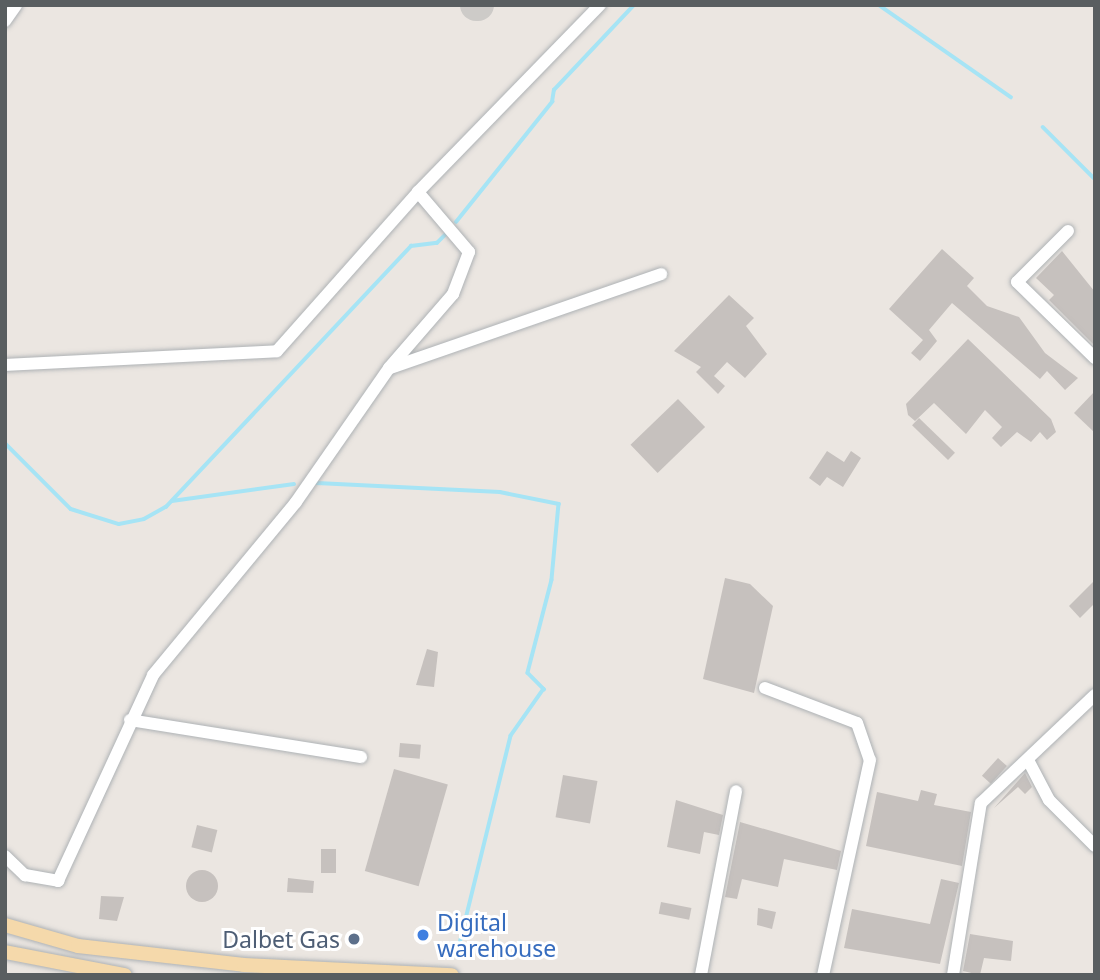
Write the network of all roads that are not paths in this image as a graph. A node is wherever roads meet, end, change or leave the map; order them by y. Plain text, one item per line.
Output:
1 (16, 5) edge
2 (600, 5) edge
3 (5, 21) edge
4 (418, 191) junction
5 (1069, 231) dead end
6 (661, 274) dead end
7 (1095, 358) edge
8 (5, 365) edge
9 (389, 368) junction
10 (765, 688) dead end
11 (1095, 695) edge
12 (130, 720) junction
13 (361, 757) dead end
14 (1028, 760) junction
15 (736, 791) dead end
16 (1095, 846) edge
17 (5, 856) edge
18 (5, 925) edge
19 (5, 952) edge
20 (245, 970) edge
21 (125, 975) edge
22 (452, 975) edge
23 (701, 975) edge
24 (823, 975) edge
25 (953, 975) edge

1 - 3 street
2 - 4 street
4 - 8 street
4 - 9 street
5 - 7 street
6 - 9 street
9 - 12 street
10 - 24 street
11 - 14 street
12 - 13 street
12 - 17 street
14 - 16 street
14 - 25 street
15 - 23 street
18 - 20 main road
19 - 21 main road
20 - 22 main road

